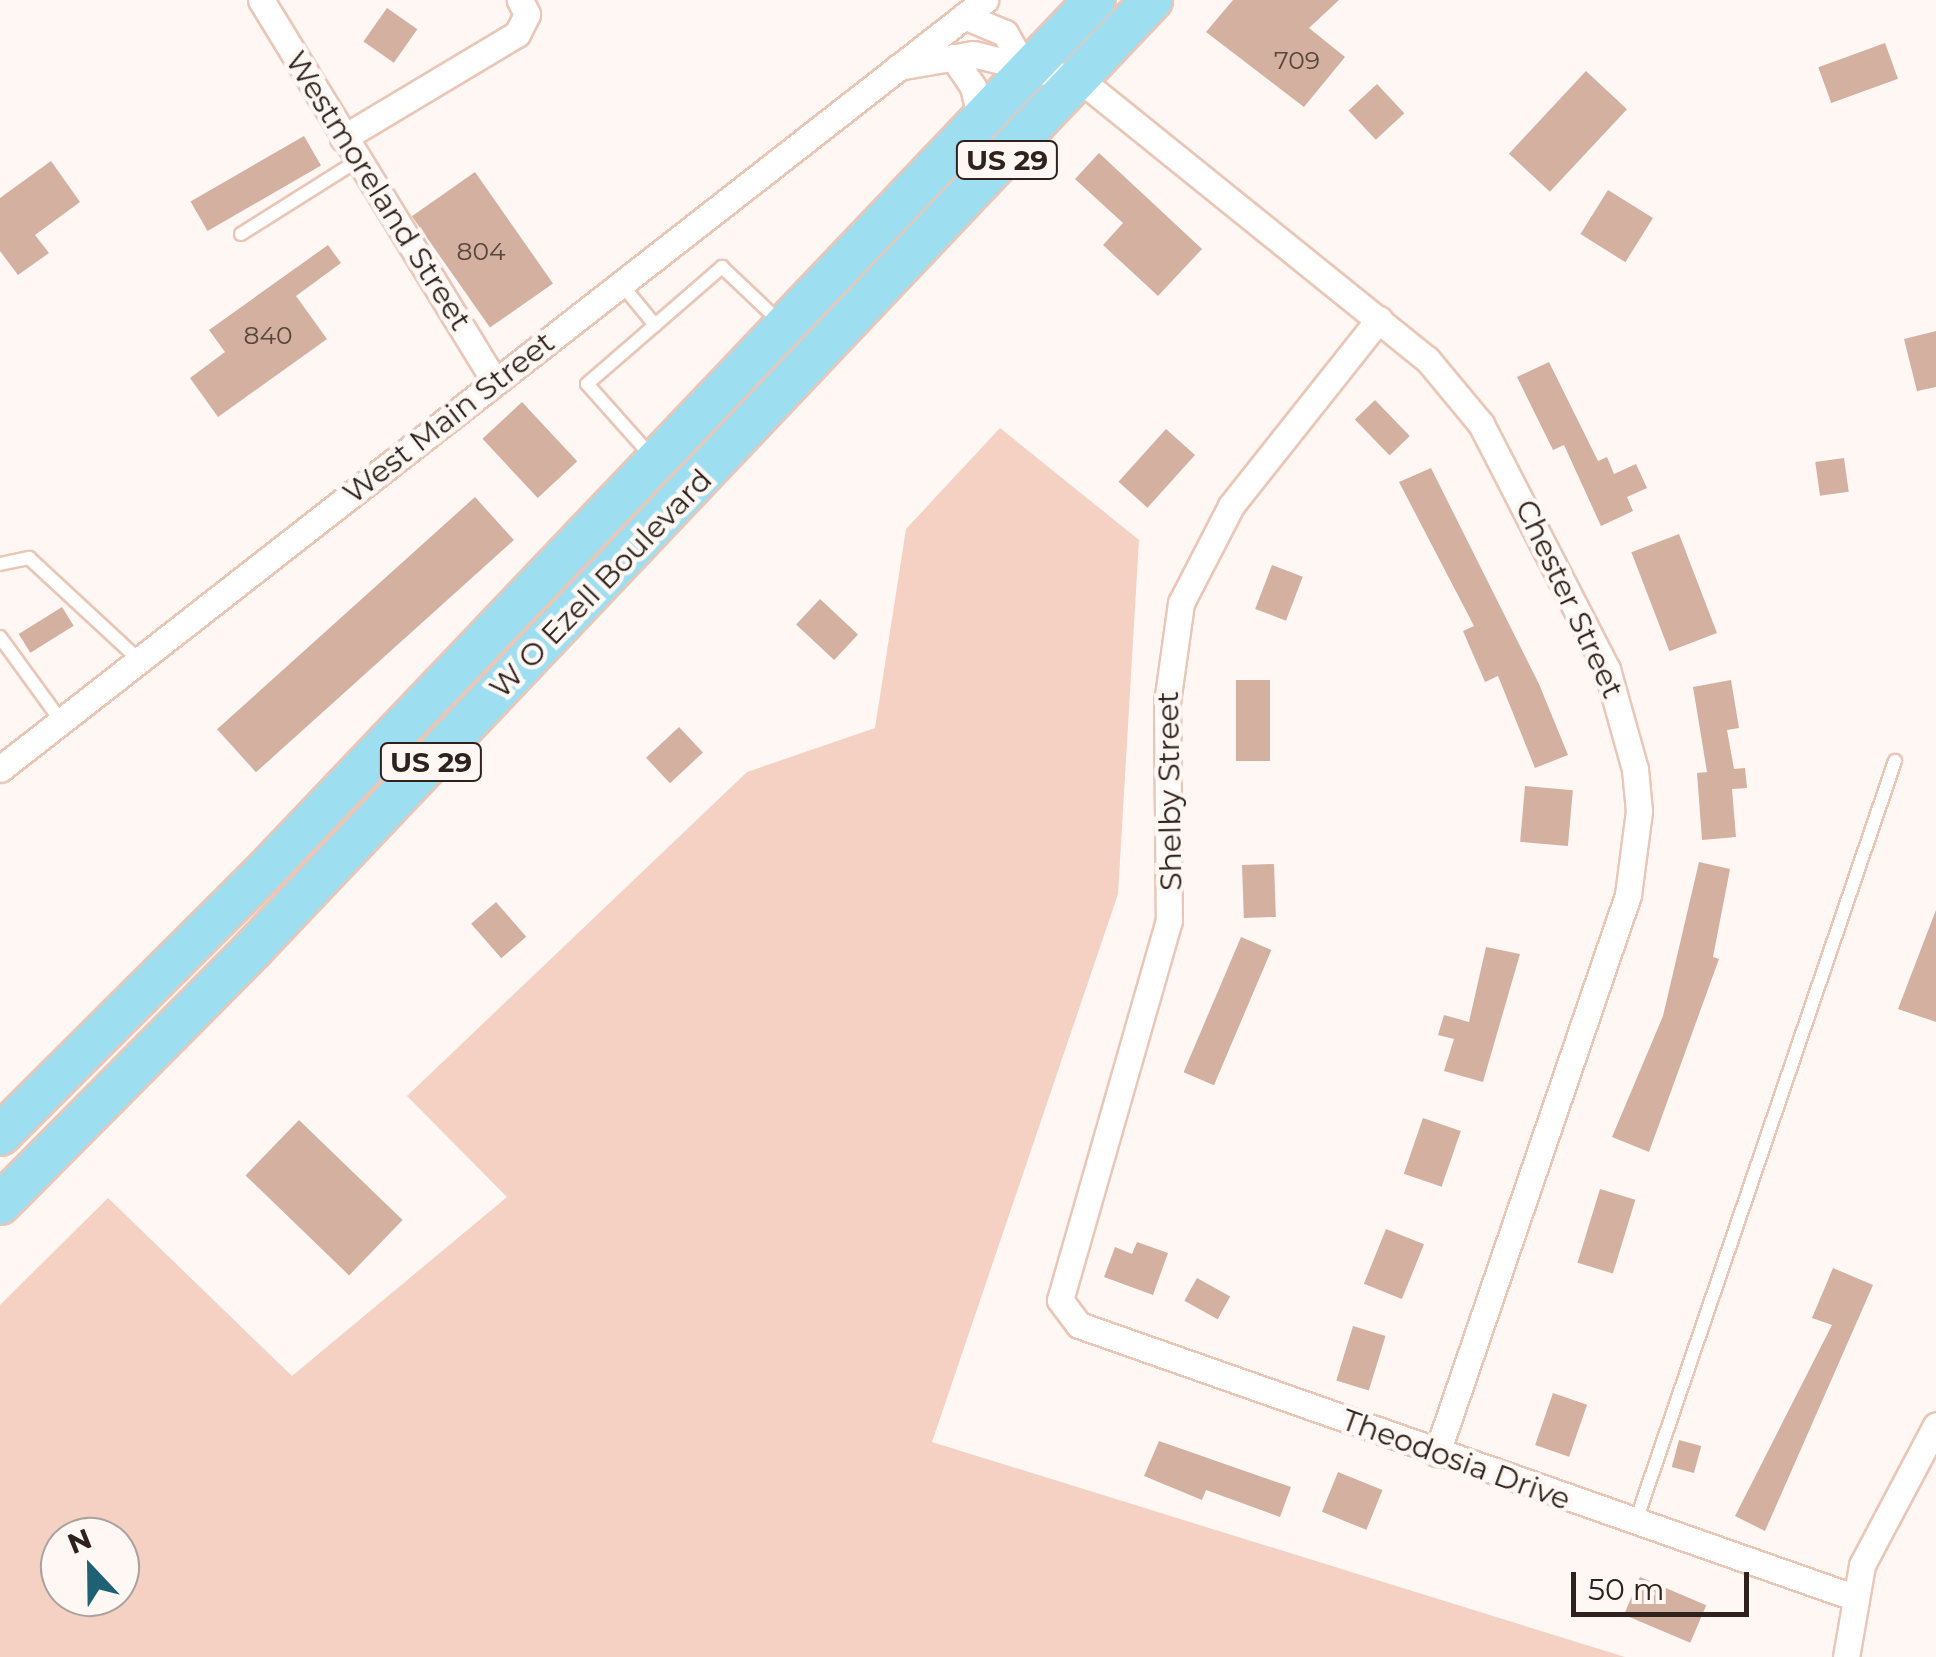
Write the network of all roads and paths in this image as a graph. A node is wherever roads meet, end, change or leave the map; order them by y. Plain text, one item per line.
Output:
1 (261, 0) edge
2 (520, 0) edge
3 (985, 0) edge
4 (1095, 0) edge
5 (1152, 0) edge
6 (964, 16) junction
7 (952, 57) junction
8 (898, 67) junction
9 (1027, 72) junction
10 (1082, 80) junction
11 (981, 120) junction
12 (343, 138) junction
13 (357, 161) junction
14 (241, 234) dead end
15 (824, 282) junction
16 (622, 284) junction
17 (857, 316) junction
18 (1379, 320) junction
19 (655, 325) junction
20 (783, 325) junction
21 (495, 382) junction
22 (655, 460) junction
23 (616, 500) junction
24 (648, 534) junction
25 (0, 564) edge
26 (0, 636) edge
27 (138, 660) junction
28 (61, 721) junction
29 (1895, 762) dead end
30 (0, 770) edge
31 (296, 836) junction
32 (331, 868) junction
33 (76, 1060) junction
34 (110, 1094) junction
35 (0, 1135) edge
36 (0, 1204) edge
37 (1064, 1312) joint
38 (1936, 1424) edge
39 (1438, 1453) junction
40 (1635, 1524) junction
41 (1852, 1597) junction
42 (1846, 1657) edge

1 - 12 street, Westmoreland Street
2 - 12 street
3 - 6 street, West Main Street
4 - 9 main road, W O Ezell Boulevard / US 29
5 - 10 main road, W O Ezell Boulevard / US 29
6 - 8 street, West Main Street
6 - 9 street
7 - 8 street, West Main Street
7 - 9 street, West Main Street
7 - 11 street
8 - 16 street, West Main Street
9 - 10 street
9 - 11 main road, W O Ezell Boulevard / US 29
10 - 17 main road, W O Ezell Boulevard / US 29
10 - 18 street, Chester Street
11 - 15 main road, W O Ezell Boulevard / US 29
12 - 13 street, Westmoreland Street
13 - 14 lane
13 - 21 street, Westmoreland Street
15 - 17 main road
15 - 20 main road, W O Ezell Boulevard / US 29
16 - 19 lane
16 - 21 street, West Main Street
17 - 24 main road, W O Ezell Boulevard / US 29
18 - 37 street, Shelby Street
18 - 39 street, Chester Street
19 - 20 lane
19 - 22 lane
20 - 22 main road, W O Ezell Boulevard / US 29
21 - 27 street, West Main Street
22 - 23 main road, W O Ezell Boulevard / US 29
23 - 24 main road
23 - 31 main road, W O Ezell Boulevard / US 29
24 - 32 main road, W O Ezell Boulevard / US 29
25 - 27 lane
26 - 28 lane
27 - 28 street, West Main Street
28 - 30 street, West Main Street
29 - 40 lane
31 - 32 main road
31 - 33 main road, W O Ezell Boulevard / US 29
32 - 34 main road, W O Ezell Boulevard / US 29
33 - 34 main road
33 - 35 main road, W O Ezell Boulevard / US 29
34 - 36 main road, W O Ezell Boulevard / US 29
37 - 39 street, Theodosia Drive
38 - 41 street
39 - 40 street, Theodosia Drive
40 - 41 street, Theodosia Drive
41 - 42 street

